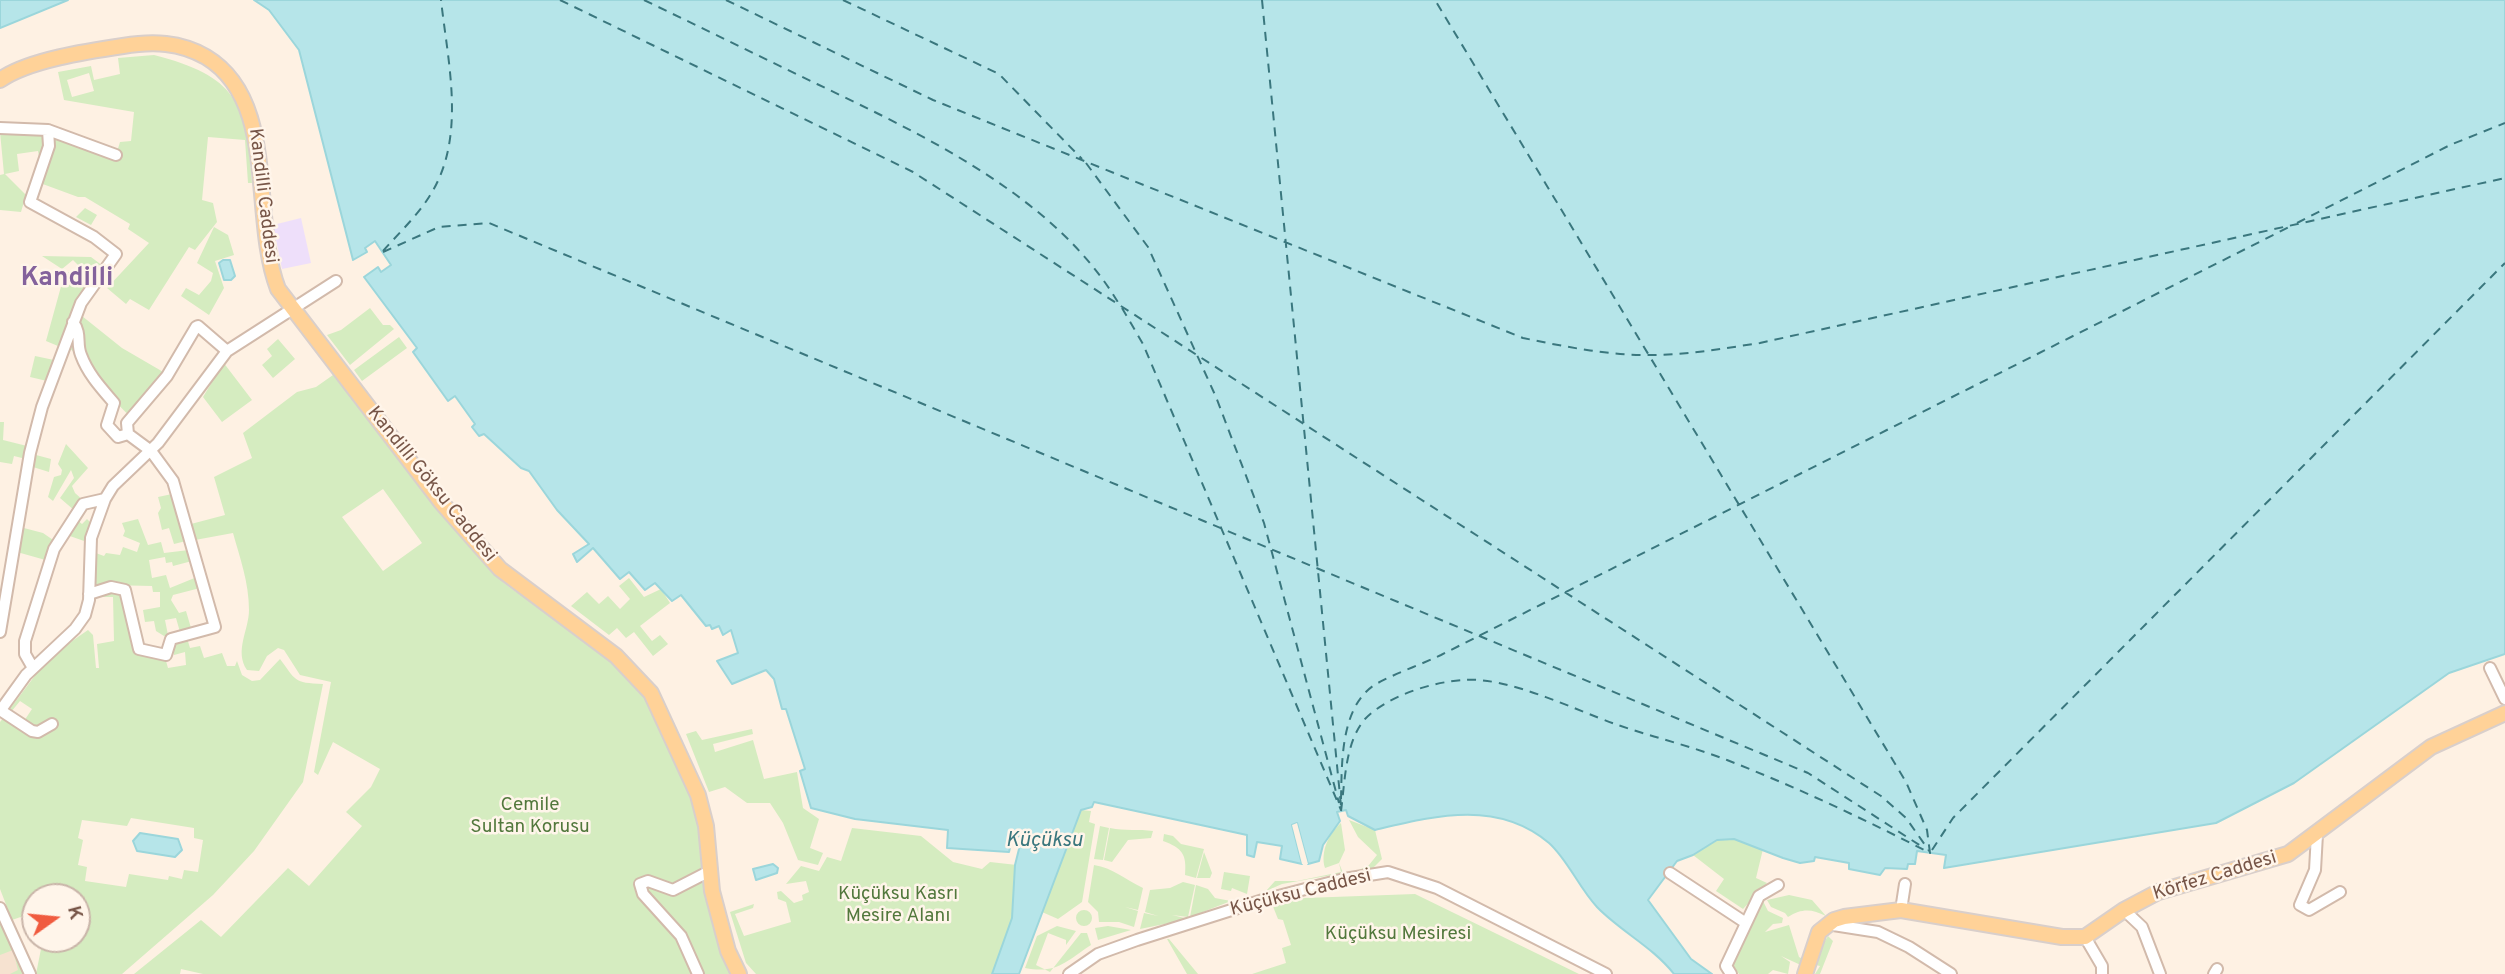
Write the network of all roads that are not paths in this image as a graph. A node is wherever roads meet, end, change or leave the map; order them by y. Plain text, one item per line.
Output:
1 (0, 80) edge
2 (0, 128) edge
3 (48, 130) junction
4 (116, 155) dead end
5 (336, 281) dead end
6 (292, 310) junction
7 (74, 322) junction
8 (227, 351) junction
9 (128, 434) junction
10 (151, 451) junction
11 (105, 499) junction
12 (89, 594) junction
13 (0, 632) edge
14 (33, 668) junction
15 (2490, 668) dead end
16 (2505, 699) edge
17 (0, 710) edge
18 (2505, 713) edge
19 (52, 724) dead end
20 (2317, 834) junction
21 (710, 871) junction
22 (1670, 873) dead end
23 (1905, 884) dead end
24 (1778, 885) dead end
25 (2340, 892) dead end
26 (0, 908) edge
27 (1901, 910) junction
28 (2124, 910) junction
29 (1746, 923) junction
30 (1827, 924) junction
31 (2085, 937) junction
32 (30, 974) edge
33 (698, 974) edge
34 (739, 974) edge
35 (1069, 974) edge
36 (1606, 974) edge
37 (1731, 974) edge
38 (1805, 974) edge
39 (1951, 974) edge
40 (2102, 974) edge
41 (2161, 974) edge

1 - 6 main road, Kandilli Caddesi
2 - 3 street
3 - 4 street
3 - 7 street
5 - 6 street
6 - 8 street
6 - 21 main road, Kandilli Göksu Caddesi
7 - 9 street
7 - 13 street
8 - 9 street
8 - 10 street
9 - 10 street
10 - 11 street
10 - 12 street
11 - 12 street
11 - 14 street
12 - 14 street
14 - 17 street
15 - 16 street
17 - 19 street
18 - 20 main road, Körfez Caddesi
20 - 25 street
20 - 28 main road, Körfez Caddesi
21 - 33 street
21 - 34 main road, Kandilli Göksu Caddesi
22 - 29 street
23 - 27 street
24 - 29 street
26 - 32 street
27 - 30 main road
27 - 31 main road
28 - 31 main road, Körfez Caddesi
28 - 41 street
29 - 37 street
30 - 38 main road
30 - 39 street
31 - 40 street
35 - 36 street, Küçüksu Caddesi

